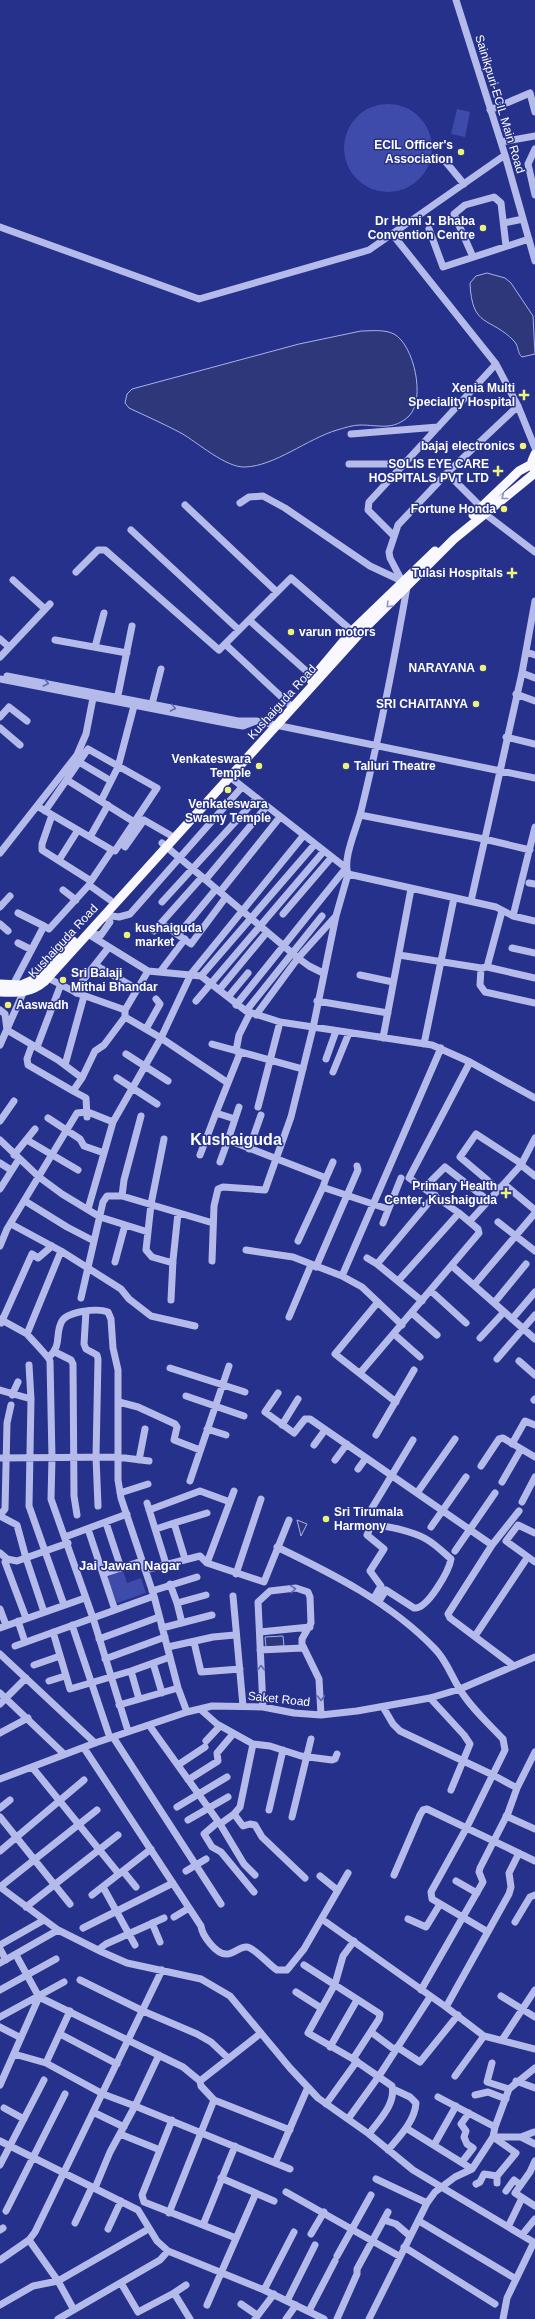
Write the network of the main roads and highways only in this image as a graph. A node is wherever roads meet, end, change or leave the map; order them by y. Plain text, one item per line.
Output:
1 (535, 454) edge
2 (533, 472) edge
3 (483, 510) junction
4 (404, 584) junction
5 (274, 724) junction
6 (164, 845) junction
7 (0, 984) edge
8 (0, 992) edge

1 - 2 main road
2 -> 3 main road, Kushaiguda Road
2 - 3 main road, Kushaiguda Road
3 - 4 main road, Kushaiguda Road
4 -> 5 main road, Kushaiguda Road
4 - 5 main road, Kushaiguda Road
5 - 6 main road, Kushaiguda Road
5 - 6 main road, Kushaiguda Road
6 - 7 main road, Kushaiguda Road
6 - 8 main road, Kushaiguda Road

